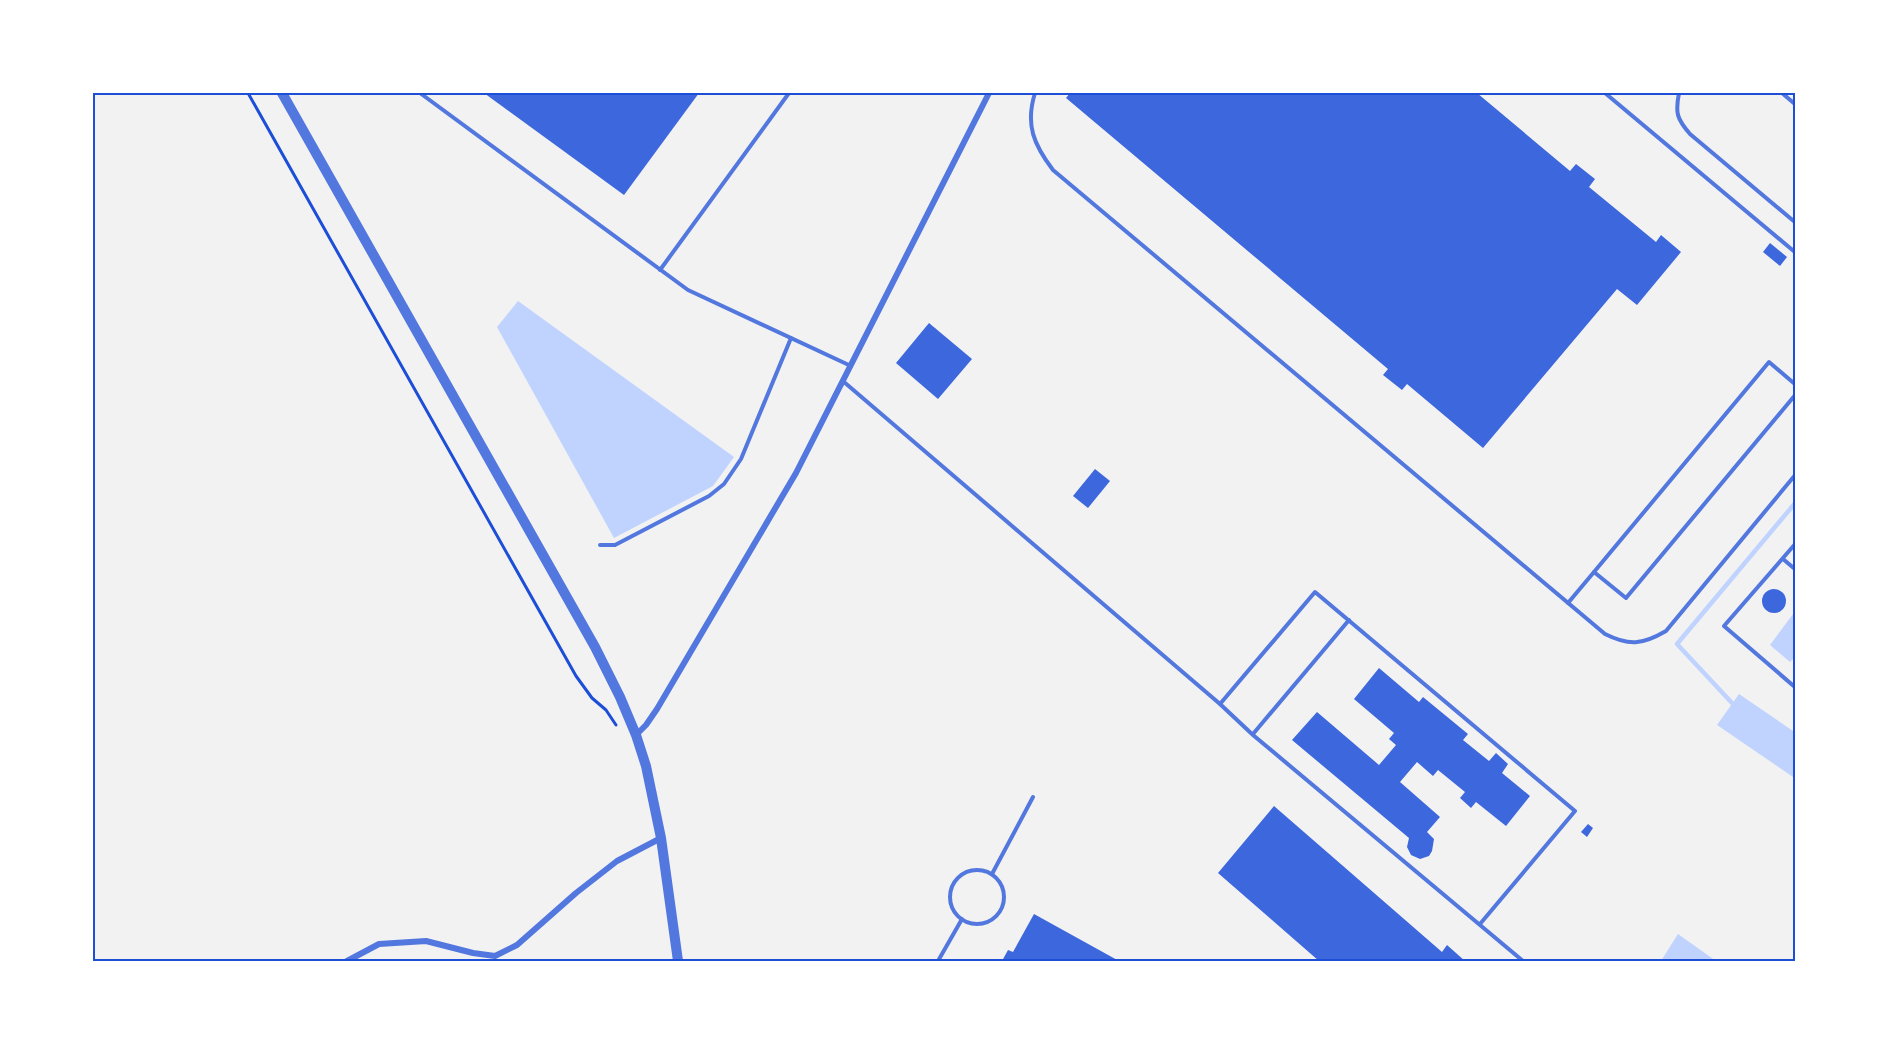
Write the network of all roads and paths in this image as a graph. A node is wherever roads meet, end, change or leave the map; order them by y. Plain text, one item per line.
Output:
1 (248, 93) edge
2 (282, 93) edge
3 (420, 93) edge
4 (789, 93) edge
5 (989, 93) edge
6 (1035, 93) edge
7 (1605, 93) edge
8 (1679, 93) edge
9 (1782, 93) edge
10 (1796, 105) edge
11 (1796, 223) edge
12 (1796, 253) edge
13 (660, 270) junction
14 (791, 338) junction
15 (851, 366) junction
16 (844, 382) junction
17 (1796, 385) edge
18 (1796, 394) edge
19 (1796, 474) edge
20 (1796, 543) edge
21 (600, 545) dead end
22 (1783, 559) junction
23 (1796, 570) edge
24 (1594, 572) junction
25 (1568, 604) junction
26 (1349, 620) junction
27 (1796, 688) edge
28 (1220, 704) junction
29 (620, 733) dead end
30 (636, 735) junction
31 (1253, 735) junction
32 (1033, 796) dead end
33 (661, 838) junction
34 (992, 874) junction
35 (962, 919) junction
36 (1480, 924) junction
37 (356, 959) edge
38 (347, 961) edge
39 (678, 961) edge
40 (938, 961) edge
41 (1523, 961) edge

1 - 29 path
2 - 30 street
3 - 13 lane
4 - 13 lane
5 - 15 street
6 - 25 lane
7 - 12 lane
8 - 11 lane
9 - 10 lane
13 - 14 lane
14 - 15 lane
14 - 21 lane
15 - 16 street
16 - 28 lane
16 - 30 street
17 - 24 lane
18 - 24 lane
19 - 25 lane
20 - 22 lane
22 - 23 lane
22 - 27 lane
24 - 25 lane
26 - 28 lane
26 - 31 lane
26 - 36 lane
28 - 31 lane
30 - 33 street
31 - 36 lane
32 - 34 lane
33 - 37 street
33 - 39 street
34 - 35 lane
34 - 35 lane
35 - 40 lane
36 - 41 lane
37 - 38 street

